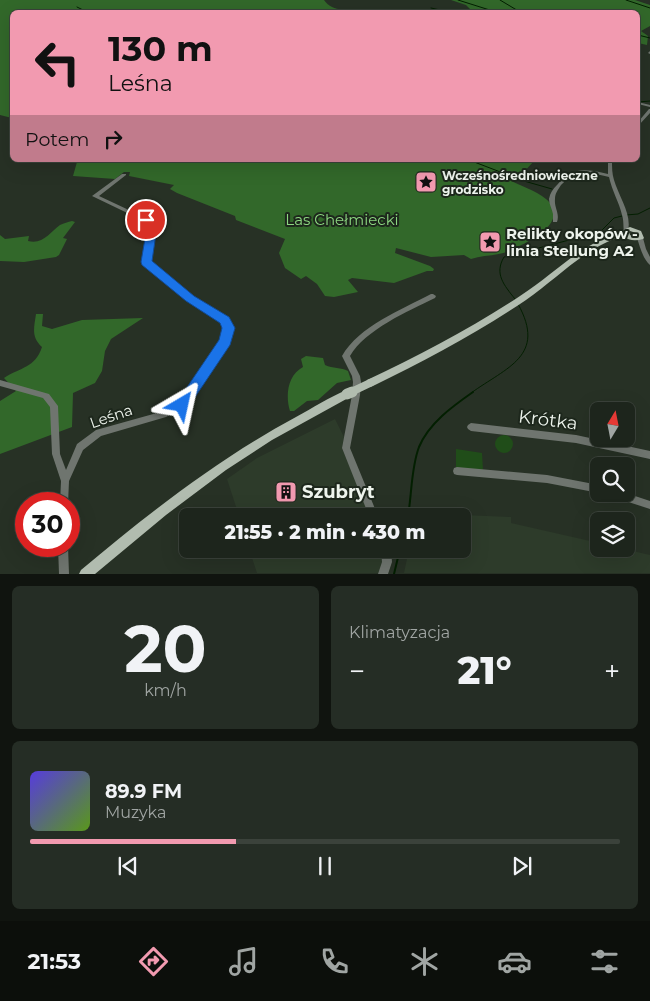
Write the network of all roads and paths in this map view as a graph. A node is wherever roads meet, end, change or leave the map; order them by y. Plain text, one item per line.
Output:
1 (650, 110) edge
2 (640, 122) edge
3 (610, 162) edge
4 (124, 175) dead end
5 (609, 176) junction
6 (626, 219) junction
7 (555, 221) dead end
8 (642, 233) edge
9 (627, 234) junction
10 (643, 249) junction
11 (650, 263) edge
12 (433, 296) dead end
13 (0, 383) edge
14 (470, 427) dead end
15 (650, 455) edge
16 (457, 471) dead end
17 (65, 481) junction
18 (590, 487) edge
19 (65, 492) edge
20 (635, 500) edge
21 (650, 505) edge
22 (370, 508) edge
23 (63, 557) edge
24 (387, 558) edge
25 (64, 574) edge
26 (85, 574) edge
27 (383, 574) edge

1 - 2 street
3 - 5 street
4 - 17 street, Leśna
5 - 6 street
5 - 7 street
6 - 8 street
6 - 9 street
8 - 9 main road
8 - 10 street
9 - 10 street
9 - 26 main road, bridge
10 - 11 street
12 - 22 street
13 - 17 street
14 - 15 street, Krótka
16 - 18 street
17 - 19 street, Leśna
20 - 21 street
23 - 25 street
24 - 27 street

